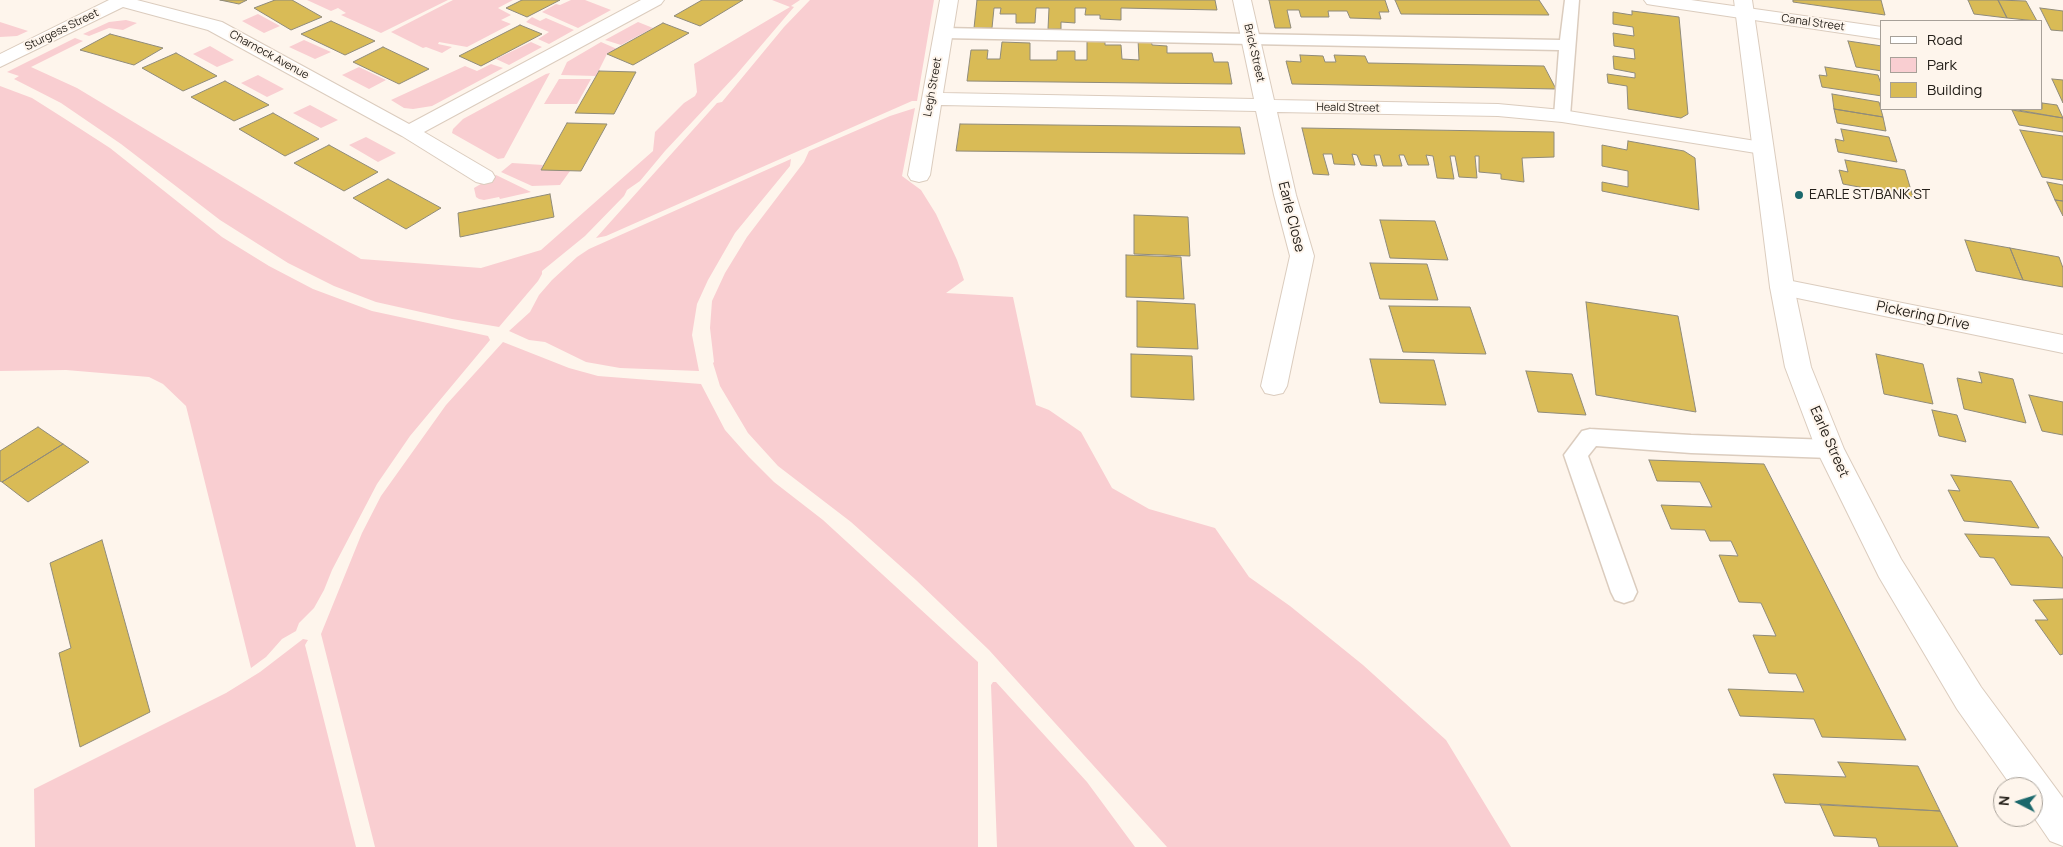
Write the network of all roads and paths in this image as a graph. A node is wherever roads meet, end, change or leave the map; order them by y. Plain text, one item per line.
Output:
1 (655, 0) edge
2 (949, 0) edge
3 (1242, 0) edge
4 (1572, 0) edge
5 (1653, 0) edge
6 (122, 1) edge
7 (1744, 7) edge
8 (943, 33) junction
9 (1880, 33) edge
10 (1250, 38) junction
11 (1567, 45) junction
12 (0, 61) edge
13 (931, 99) junction
14 (1267, 106) junction
15 (1562, 116) junction
16 (409, 132) junction
17 (1762, 148) junction
18 (918, 175) dead end
19 (484, 177) dead end
20 (1782, 287) junction
21 (2063, 344) edge
22 (1274, 386) dead end
23 (1830, 449) junction
24 (1624, 592) dead end
25 (2063, 828) edge

1 - 16 street
2 - 8 street, Legh Street
3 - 10 street, Brick Street
4 - 11 lane
5 - 7 street, Canal Street
6 - 12 street, Sturgess Street
6 - 16 street, Charnock Avenue
7 - 9 street, Canal Street
7 - 17 street, Earle Street
8 - 10 lane
8 - 13 street, Legh Street
10 - 11 lane
10 - 14 street, Brick Street
11 - 15 lane
13 - 14 street, Heald Street
13 - 18 street, Legh Street
14 - 15 street, Heald Street
14 - 22 street, Earle Close
15 - 17 street, Heald Street
16 - 19 street, Charnock Avenue
17 - 20 street, Earle Street
20 - 21 street, Pickering Drive
20 - 23 street, Earle Street
23 - 24 lane
23 - 25 street, Earle Street

